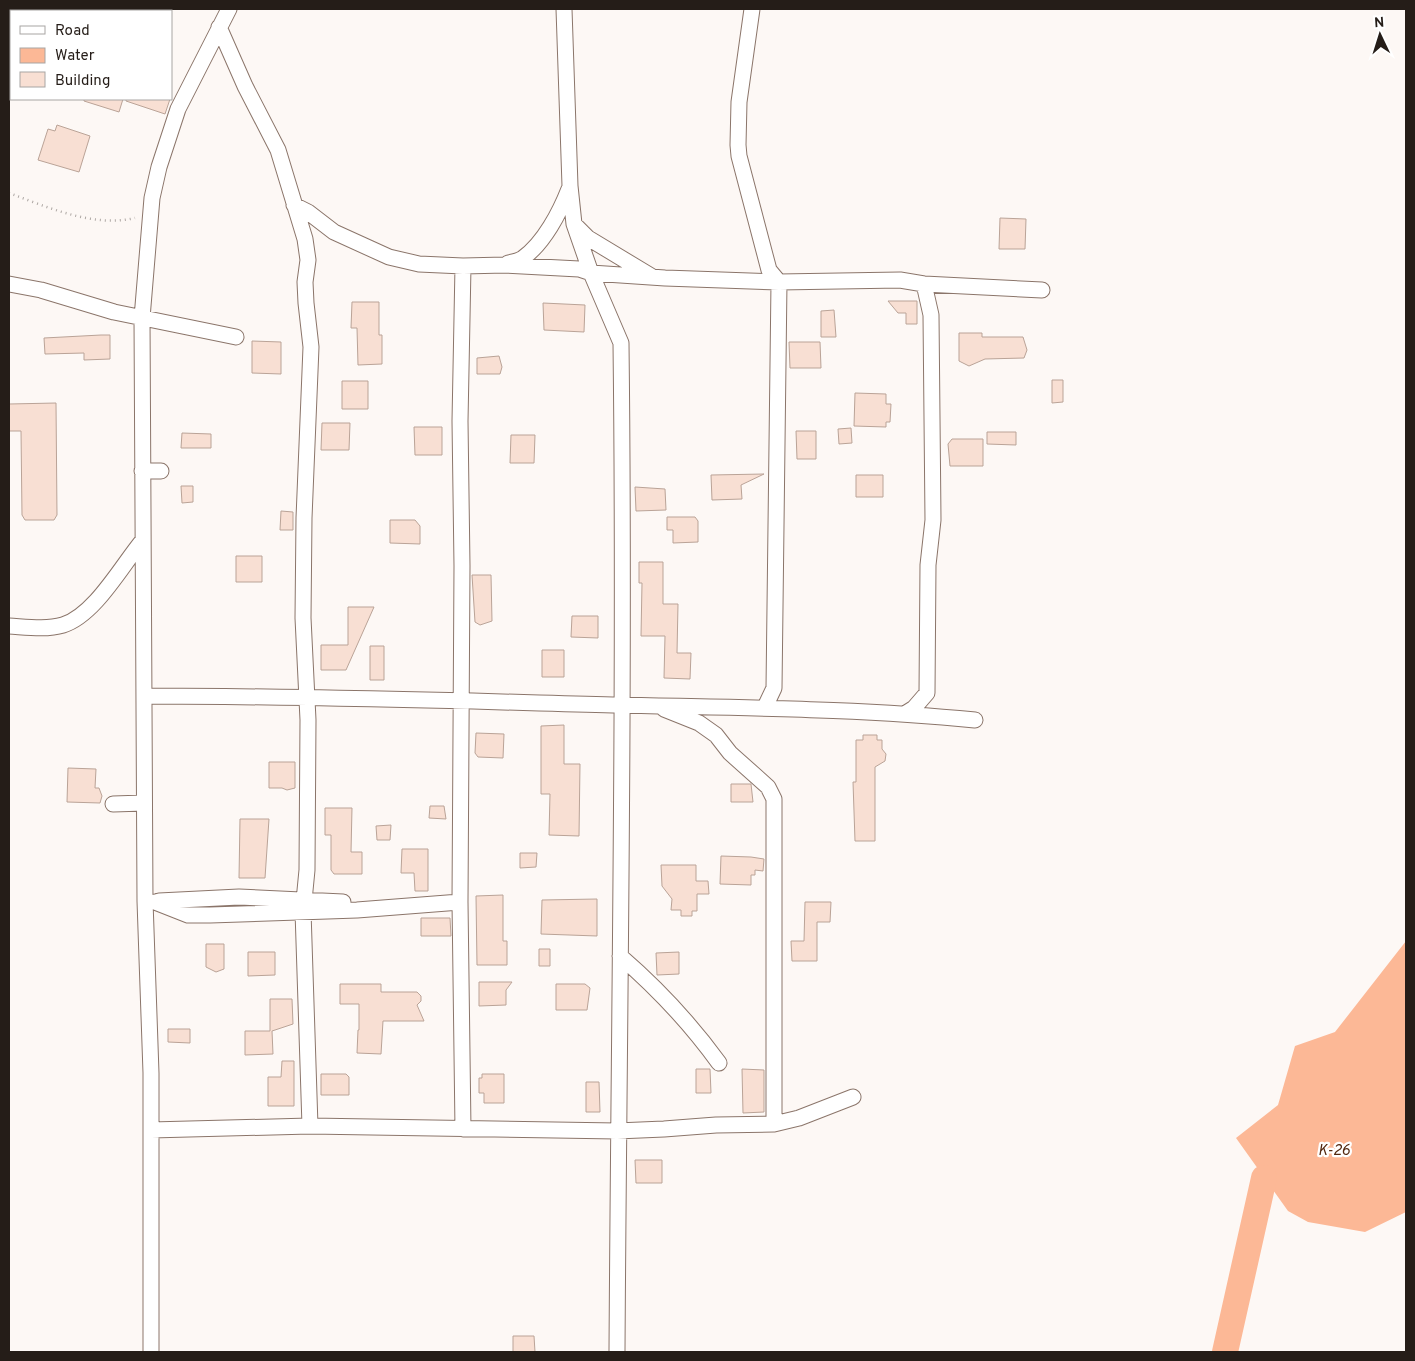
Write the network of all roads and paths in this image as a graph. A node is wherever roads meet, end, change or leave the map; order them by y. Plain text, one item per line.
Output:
1 (229, 9) edge
2 (564, 9) edge
3 (745, 9) edge
4 (752, 9) edge
5 (219, 27) junction
6 (748, 31) junction
7 (570, 186) junction
8 (9, 193) edge
9 (294, 205) junction
10 (151, 214) junction
11 (574, 224) junction
12 (504, 264) junction
13 (463, 266) junction
14 (591, 273) junction
15 (655, 278) junction
16 (779, 282) junction
17 (9, 284) edge
18 (924, 284) junction
19 (1042, 290) dead end
20 (142, 318) junction
21 (236, 337) dead end
22 (142, 471) junction
23 (160, 471) dead end
24 (143, 540) junction
25 (9, 626) edge
26 (144, 696) junction
27 (307, 696) junction
28 (460, 699) junction
29 (621, 705) junction
30 (653, 705) junction
31 (764, 707) junction
32 (906, 713) junction
33 (975, 720) dead end
34 (144, 803) junction
35 (114, 804) dead end
36 (150, 901) junction
37 (460, 902) junction
38 (304, 905) junction
39 (620, 956) junction
40 (718, 1063) dead end
41 (853, 1097) dead end
42 (774, 1124) junction
43 (310, 1126) junction
44 (462, 1129) junction
45 (151, 1130) junction
46 (617, 1130) junction
47 (152, 1352) edge
48 (617, 1352) edge

1 - 5 street
2 - 7 street
3 - 6 street
4 - 6 street
5 - 9 street
5 - 10 street
6 - 16 street
7 - 11 street
7 - 12 street
8 - 10 path
9 - 13 street
9 - 27 street
10 - 20 street
11 - 14 street
11 - 15 street
12 - 13 street
12 - 14 street
13 - 28 street
14 - 15 street
14 - 29 street
15 - 16 street
16 - 18 street
16 - 31 street
17 - 20 street
18 - 19 street
18 - 32 street
20 - 21 street
20 - 22 street
22 - 23 street
22 - 24 street
24 - 25 street
24 - 26 street
26 - 27 street
26 - 34 street
27 - 28 street
27 - 38 street
28 - 29 street
28 - 37 street
29 - 30 street
29 - 39 street
30 - 31 street
30 - 42 street
31 - 32 street
32 - 33 street
34 - 35 street
34 - 36 street
36 - 38 street
36 - 45 street
37 - 38 street
37 - 44 street
38 - 43 street
39 - 40 street
39 - 46 street
41 - 42 street
42 - 46 street
43 - 44 street
43 - 45 street
44 - 46 street
45 - 47 street
46 - 48 street

